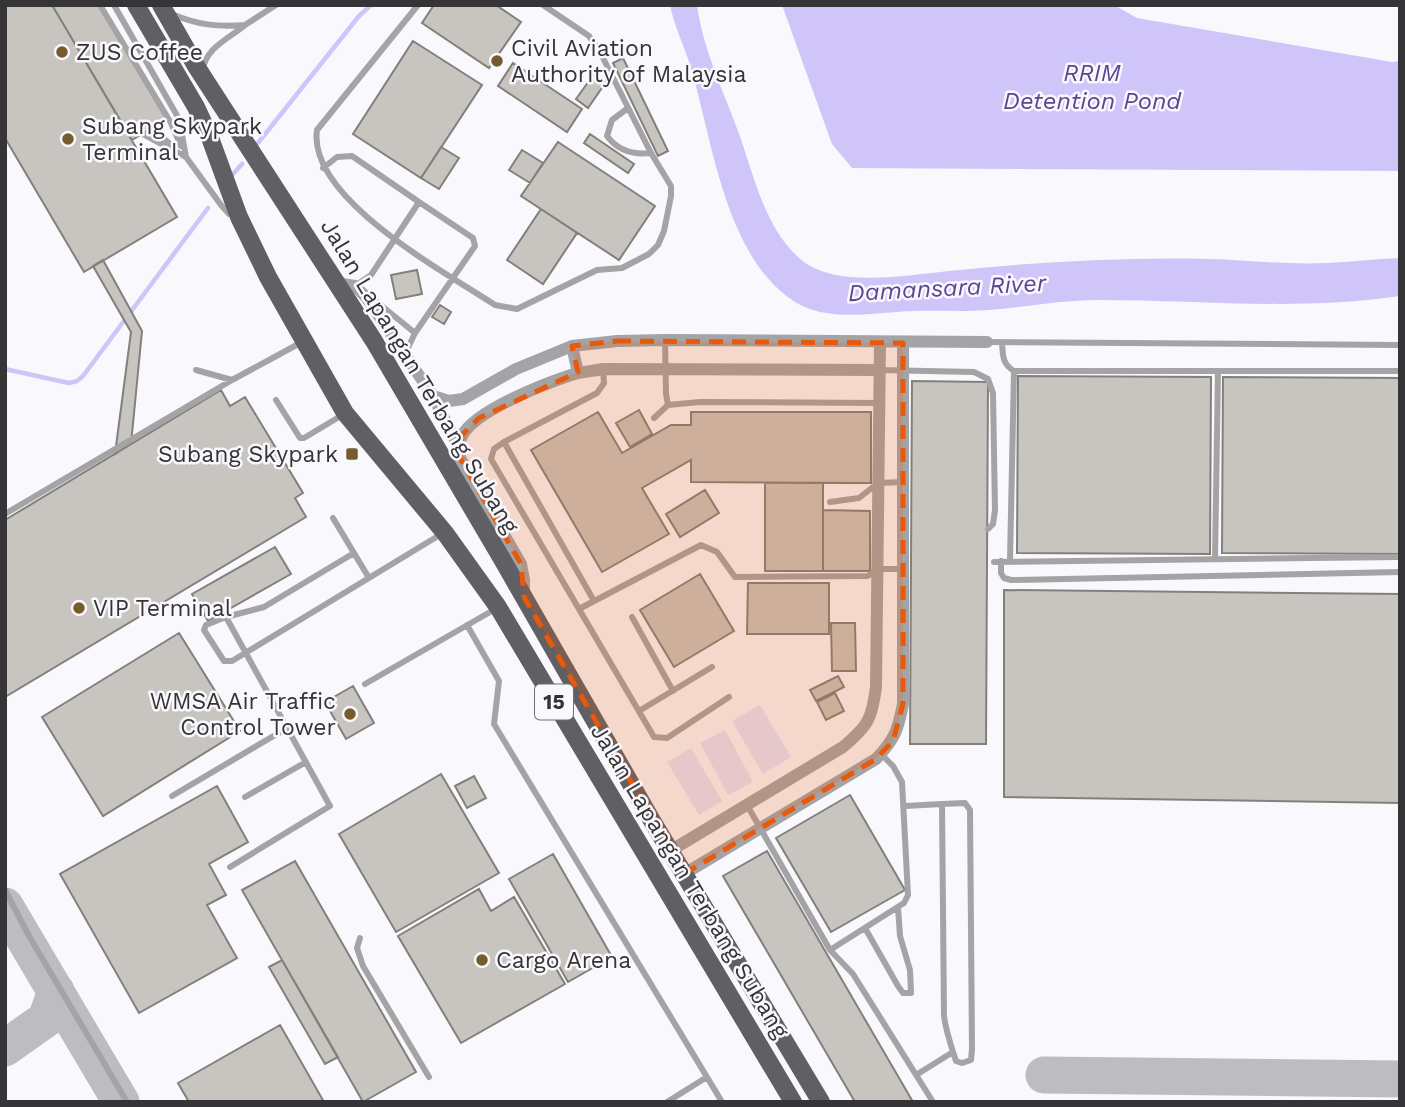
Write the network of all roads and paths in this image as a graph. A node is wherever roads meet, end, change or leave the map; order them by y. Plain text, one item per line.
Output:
1 (100, 5) edge
2 (114, 5) edge
3 (136, 5) edge
4 (276, 5) edge
5 (418, 5) edge
6 (543, 5) edge
7 (163, 8) edge
8 (245, 25) junction
9 (203, 76) junction
10 (628, 108) junction
11 (152, 129) dead end
12 (143, 134) dead end
13 (651, 153) junction
14 (186, 157) junction
15 (323, 168) junction
16 (419, 202) junction
17 (239, 217) junction
18 (394, 238) junction
19 (453, 277) junction
20 (336, 283) junction
21 (358, 285) junction
22 (415, 333) junction
23 (665, 340) junction
24 (304, 341) junction
25 (987, 342) joint
26 (1002, 342) junction
27 (880, 343) junction
28 (903, 343) junction
29 (1400, 345) edge
30 (572, 346) junction
31 (405, 354) junction
32 (196, 369) dead end
33 (516, 369) junction
34 (603, 369) junction
35 (666, 369) junction
36 (879, 370) junction
37 (1014, 371) junction
38 (1218, 371) junction
39 (1400, 371) edge
40 (903, 372) junction
41 (578, 373) junction
42 (232, 380) junction
43 (527, 392) junction
44 (433, 397) junction
45 (276, 400) dead end
46 (879, 403) junction
47 (668, 405) junction
48 (345, 413) junction
49 (654, 418) dead end
50 (504, 442) junction
51 (458, 446) junction
52 (878, 482) junction
53 (903, 482) junction
54 (830, 502) dead end
55 (5, 514) edge
56 (333, 518) dead end
57 (988, 529) dead end
58 (445, 533) junction
59 (354, 553) junction
60 (1400, 557) edge
61 (1215, 559) junction
62 (1010, 562) junction
63 (877, 569) junction
64 (902, 569) junction
65 (1400, 572) edge
66 (369, 578) junction
67 (524, 597) junction
68 (594, 601) junction
69 (498, 607) junction
70 (579, 609) junction
71 (226, 617) junction
72 (632, 617) dead end
73 (467, 625) junction
74 (246, 652) junction
75 (712, 667) dead end
76 (365, 684) dead end
77 (673, 691) junction
78 (729, 697) dead end
79 (639, 711) junction
80 (287, 728) junction
81 (881, 754) junction
82 (306, 762) junction
83 (173, 796) dead end
84 (245, 797) dead end
85 (942, 804) junction
86 (747, 805) junction
87 (905, 806) junction
88 (760, 828) junction
89 (670, 851) junction
90 (230, 867) dead end
91 (684, 874) junction
92 (5, 890) edge
93 (898, 907) junction
94 (866, 928) junction
95 (360, 938) dead end
96 (830, 950) junction
97 (953, 1052) junction
98 (916, 1075) junction
99 (429, 1077) dead end
100 (707, 1077) junction
101 (127, 1102) edge
102 (667, 1102) edge
103 (722, 1102) edge
104 (793, 1102) edge
105 (821, 1102) edge
106 (933, 1102) edge

1 - 14 lane
2 - 14 lane
3 - 17 main road, Jalan Lapangan Terbang Subang / 15
4 - 8 lane
5 - 15 lane
6 - 10 lane
7 - 8 lane
7 - 9 main road, Jalan Lapangan Terbang Subang / 15
8 - 9 lane
9 - 20 main road, Jalan Lapangan Terbang Subang / 15
10 - 13 lane
10 - 13 lane
11 - 14 lane
12 - 14 lane
13 - 19 lane
14 - 17 lane
15 - 16 lane
15 - 18 lane
16 - 18 lane
16 - 19 lane
17 - 24 main road, Jalan Lapangan Terbang Subang / 15
18 - 19 lane
18 - 21 lane
19 - 22 lane
20 - 21 street
20 - 67 main road, Jalan Lapangan Terbang Subang / 15
21 - 22 lane
21 - 31 street
22 - 31 lane
23 - 27 street
23 - 30 street
23 - 35 lane
24 - 42 lane
24 - 48 main road, Jalan Lapangan Terbang Subang / 15
25 - 26 lane
25 - 28 street
26 - 29 lane
26 - 37 lane
27 - 28 street
27 - 36 street
28 - 40 street
30 - 33 street
30 - 41 street
31 - 44 street
32 - 42 lane
33 - 43 street
33 - 44 street
34 - 35 street
34 - 41 street
34 - 50 lane
35 - 36 street
35 - 47 lane
36 - 40 lane
36 - 46 street
37 - 38 lane
37 - 62 lane
38 - 39 lane
38 - 61 lane
40 - 53 street
40 - 57 lane
41 - 43 street
42 - 55 lane
43 - 51 street
44 - 51 street
45 - 48 lane
46 - 47 lane
46 - 52 street
47 - 49 lane
48 - 58 main road, Jalan Lapangan Terbang Subang / 15
50 - 68 lane
50 - 70 lane
51 - 67 street
52 - 53 lane
52 - 54 lane
52 - 63 street
53 - 64 street
56 - 59 lane
58 - 66 lane
58 - 69 main road, Jalan Lapangan Terbang Subang / 15
59 - 66 lane
59 - 71 lane
60 - 61 lane
61 - 62 lane
62 - 65 lane
63 - 64 lane
63 - 68 lane
63 - 86 street
64 - 81 street
66 - 74 lane
67 - 89 main road, Jalan Lapangan Terbang Subang / 15
68 - 70 lane
69 - 73 lane
69 - 104 main road, Jalan Lapangan Terbang Subang / 15
70 - 79 lane
71 - 74 lane
71 - 74 lane
72 - 77 lane
73 - 76 lane
73 - 100 lane
74 - 80 lane
75 - 77 lane
77 - 79 lane
78 - 79 lane
80 - 82 lane
80 - 83 lane
81 - 87 lane
81 - 88 street
82 - 84 lane
82 - 90 lane
85 - 87 lane
85 - 97 lane
85 - 97 lane
86 - 88 lane
86 - 89 street
87 - 93 lane
88 - 91 street
88 - 96 lane
89 - 91 main road, Jalan Lapangan Terbang Subang / 15
91 - 105 main road, Jalan Lapangan Terbang Subang / 15
92 - 101 lane
93 - 94 lane
93 - 94 lane
94 - 96 lane
95 - 99 lane
96 - 98 lane
97 - 98 lane
98 - 106 lane
100 - 102 lane
100 - 103 lane

